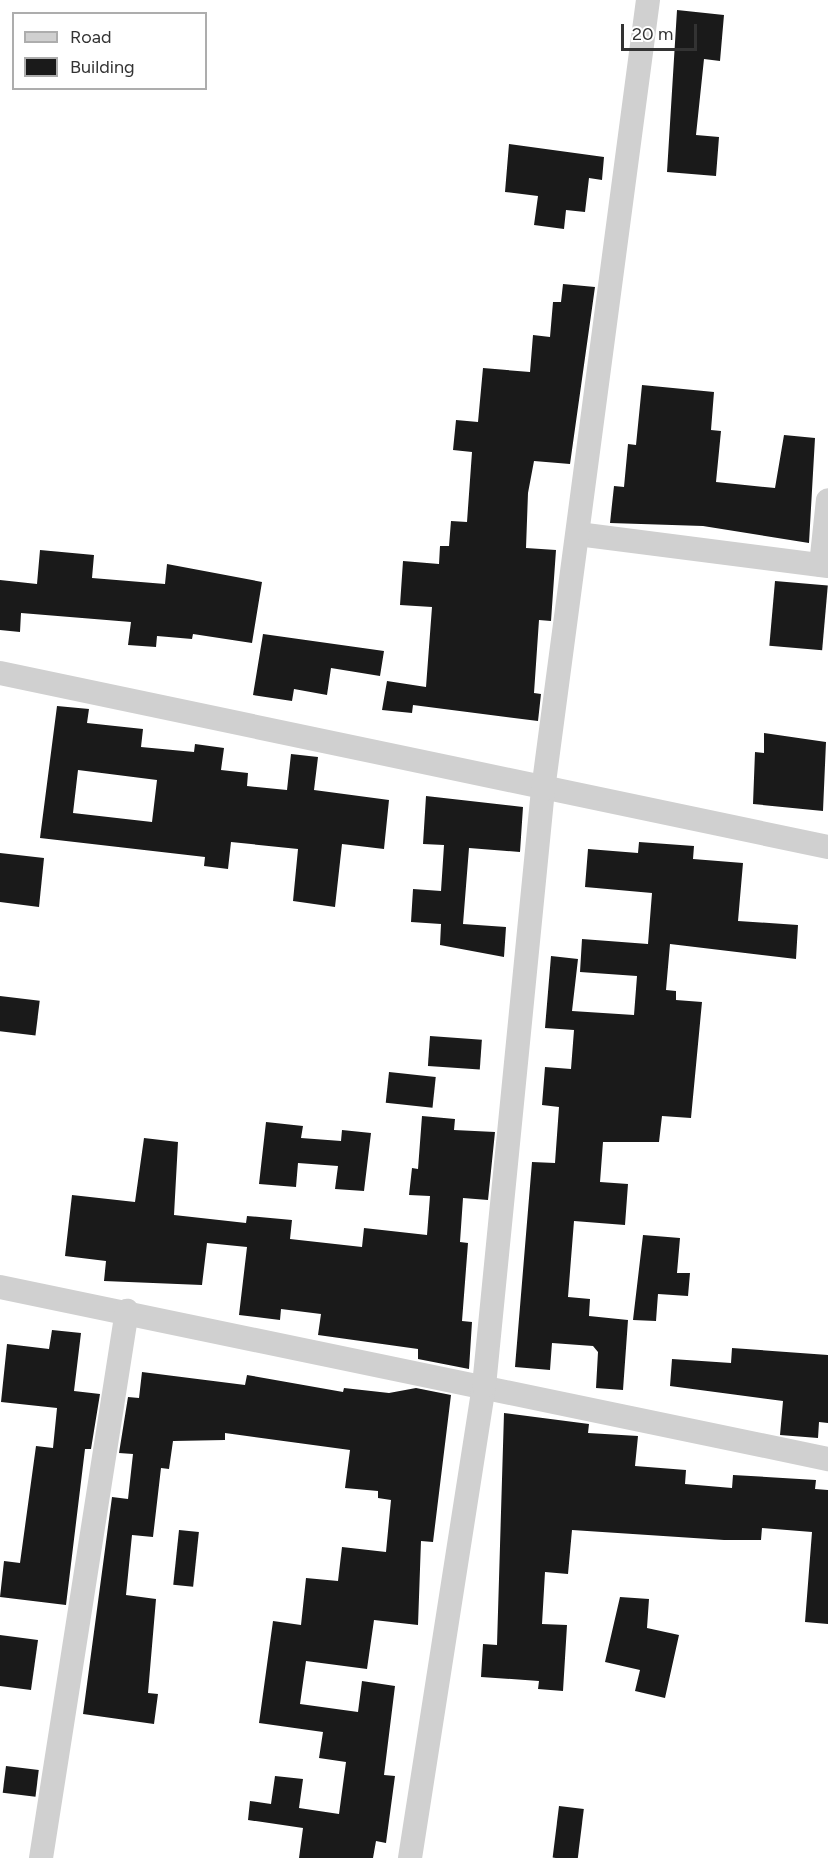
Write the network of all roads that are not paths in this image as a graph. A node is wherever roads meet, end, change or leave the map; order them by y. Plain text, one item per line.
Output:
1 (648, 0) edge
2 (828, 500) edge
3 (578, 534) junction
4 (824, 566) edge
5 (0, 673) edge
6 (543, 790) junction
7 (828, 847) edge
8 (0, 1287) edge
9 (127, 1311) junction
10 (484, 1386) junction
11 (828, 1459) edge
12 (41, 1858) edge
13 (410, 1858) edge

1 - 3 street
2 - 4 street
3 - 4 street
3 - 6 street
5 - 6 street
6 - 7 street
6 - 10 street
8 - 9 street
9 - 10 street
9 - 12 street
10 - 11 street
10 - 13 street

